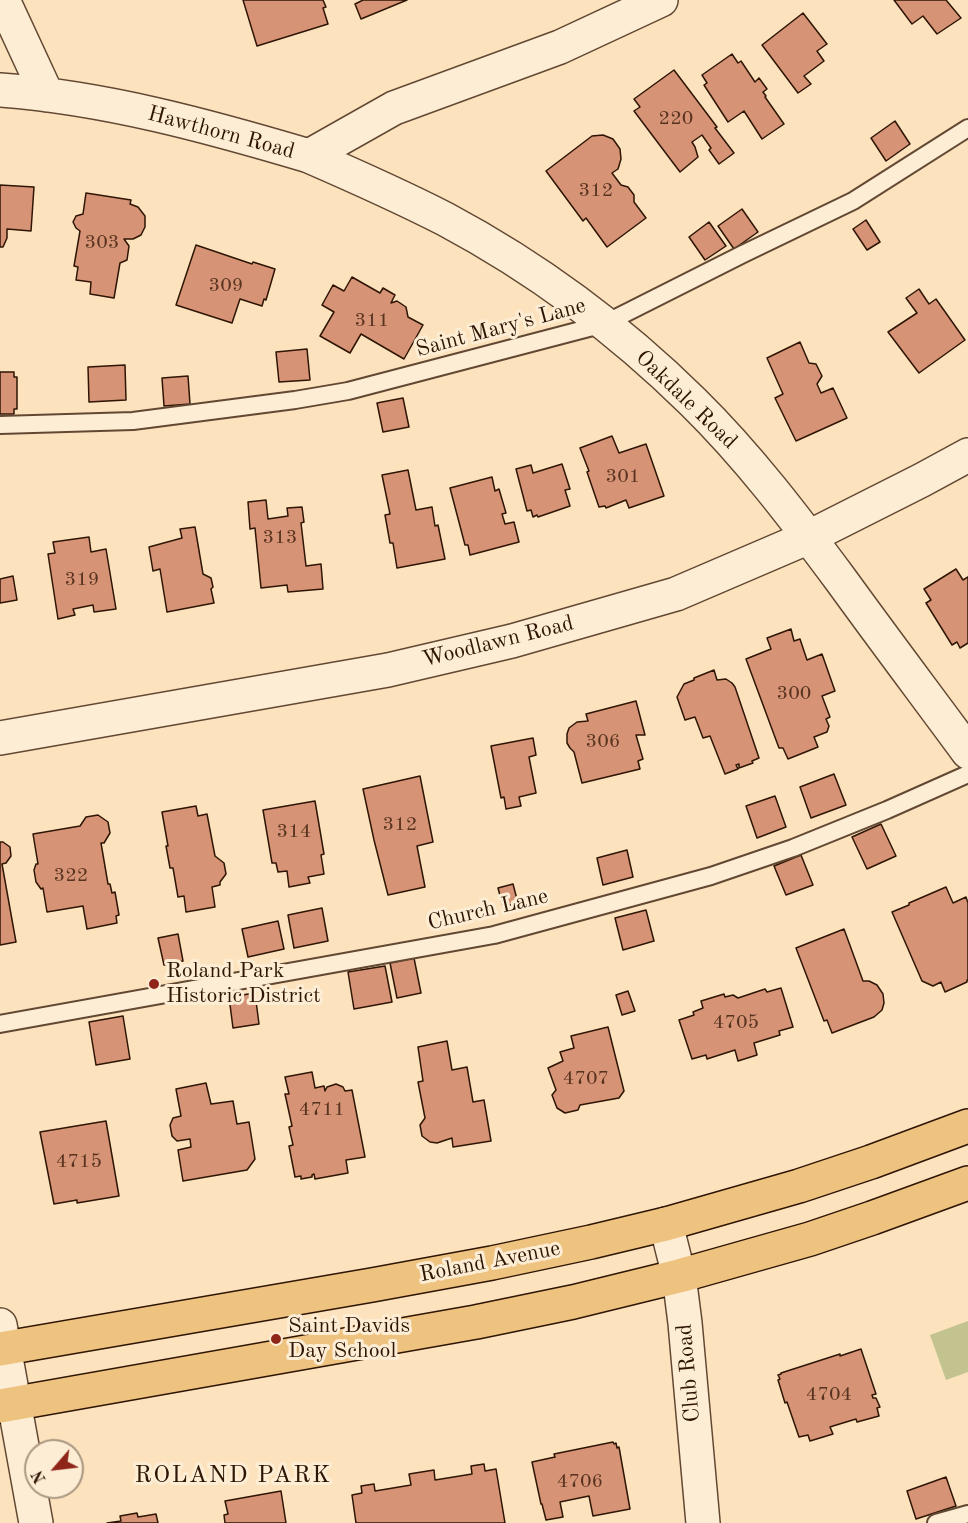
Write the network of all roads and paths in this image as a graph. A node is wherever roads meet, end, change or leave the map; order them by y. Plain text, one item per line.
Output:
1 (3, 0) edge
2 (661, 0) edge
3 (0, 90) edge
4 (46, 94) junction
5 (968, 128) edge
6 (309, 156) junction
7 (604, 324) junction
8 (0, 425) edge
9 (968, 455) edge
10 (809, 537) junction
11 (0, 738) edge
12 (968, 752) edge
13 (968, 774) edge
14 (0, 1024) edge
15 (968, 1126) edge
16 (968, 1183) edge
17 (666, 1224) junction
18 (679, 1276) junction
19 (2, 1341) edge
20 (8, 1404) edge
21 (968, 1514) edge
22 (36, 1523) edge
23 (703, 1523) edge
24 (936, 1523) edge

1 - 4 street
2 - 6 street, Hawthorn Road
3 - 4 street, Hawthorn Road
4 - 6 street, Hawthorn Road
5 - 7 lane, Saint Mary's Lane
6 - 7 street, Oakdale Road
7 - 8 lane, Saint Mary's Lane
7 - 10 street, Oakdale Road
9 - 10 street, Woodlawn Road
10 - 11 street, Woodlawn Road
10 - 12 street, Oakdale Road
13 - 14 lane, Church Lane
15 - 17 main road, Roland Avenue
16 - 18 main road
17 - 18 street, Club Road
17 - 19 main road, Roland Avenue
18 - 20 main road
18 - 23 street, Club Road
19 - 20 street
20 - 22 street
21 - 24 lane

